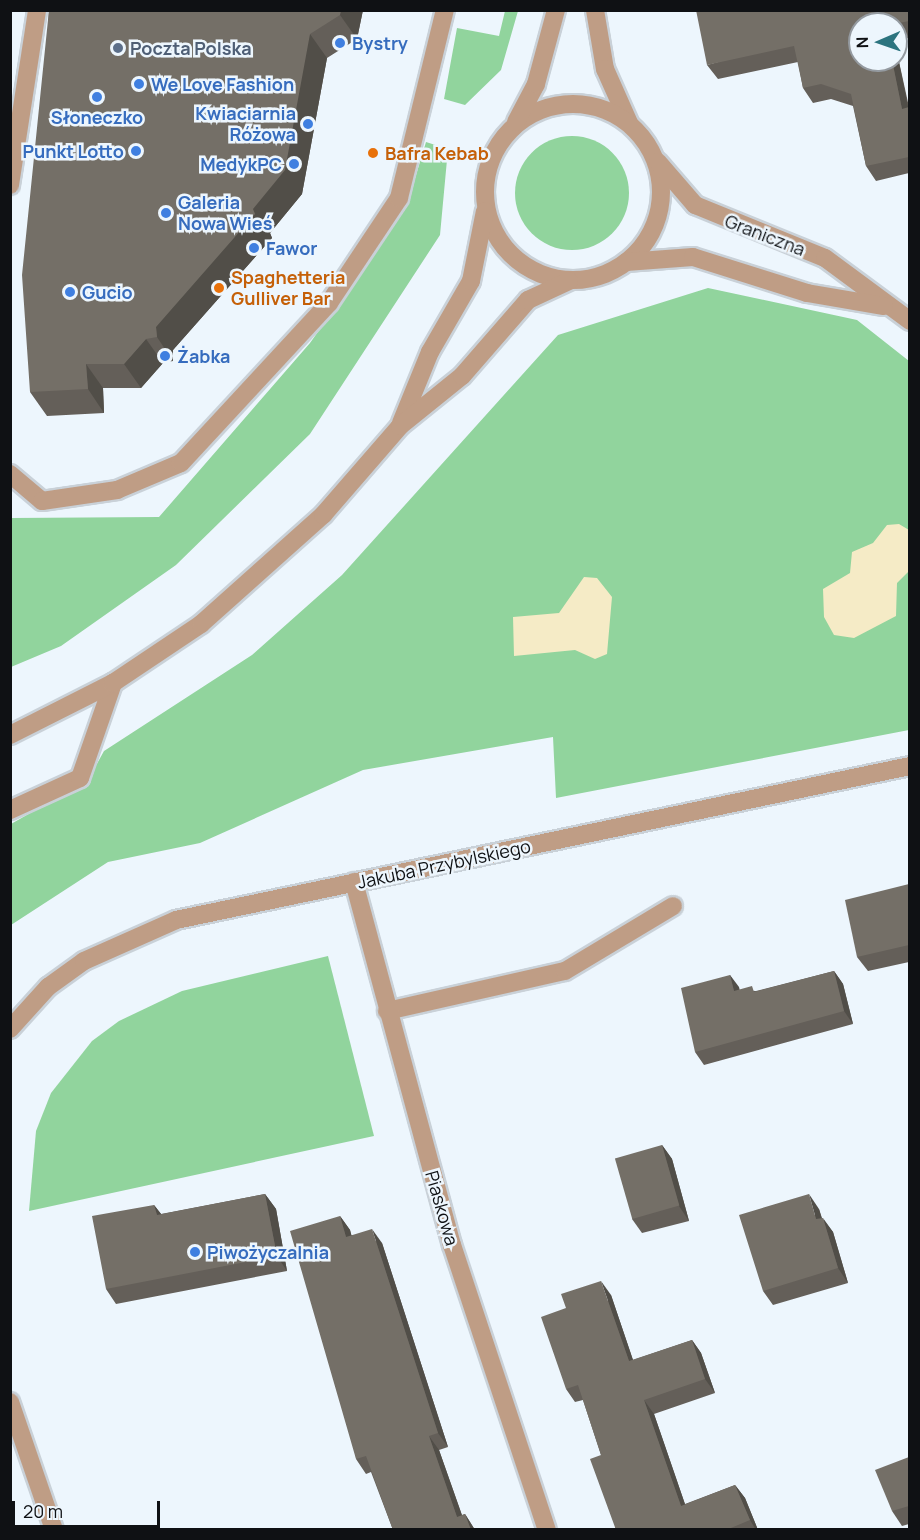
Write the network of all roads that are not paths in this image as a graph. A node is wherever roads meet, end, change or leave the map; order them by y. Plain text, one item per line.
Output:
1 (37, 10) edge
2 (445, 10) edge
3 (556, 10) edge
4 (595, 10) edge
5 (629, 125) junction
6 (512, 129) junction
7 (652, 154) junction
8 (10, 185) edge
9 (485, 206) junction
10 (626, 262) junction
11 (569, 281) junction
12 (888, 307) junction
13 (909, 321) edge
14 (400, 426) junction
15 (10, 474) edge
16 (113, 683) junction
17 (10, 735) edge
18 (909, 766) edge
19 (10, 810) edge
20 (354, 882) junction
21 (673, 906) dead end
22 (387, 1011) junction
23 (10, 1029) edge
24 (10, 1402) edge
25 (54, 1530) edge
26 (547, 1530) edge

1 - 8 street
2 - 15 street
3 - 6 street
4 - 5 street
5 - 6 street
5 - 7 street
6 - 9 street
7 - 10 street
7 - 12 street, Graniczna
9 - 11 street
9 - 14 street
10 - 11 street
10 - 12 street, Graniczna
11 - 14 street
12 - 13 street, Graniczna
14 - 16 street
16 - 17 street
16 - 19 street
18 - 20 street, Jakuba Przybylskiego
20 - 22 street, Piaskowa
20 - 23 street, Jakuba Przybylskiego
21 - 22 street
22 - 26 street, Piaskowa
24 - 25 street

